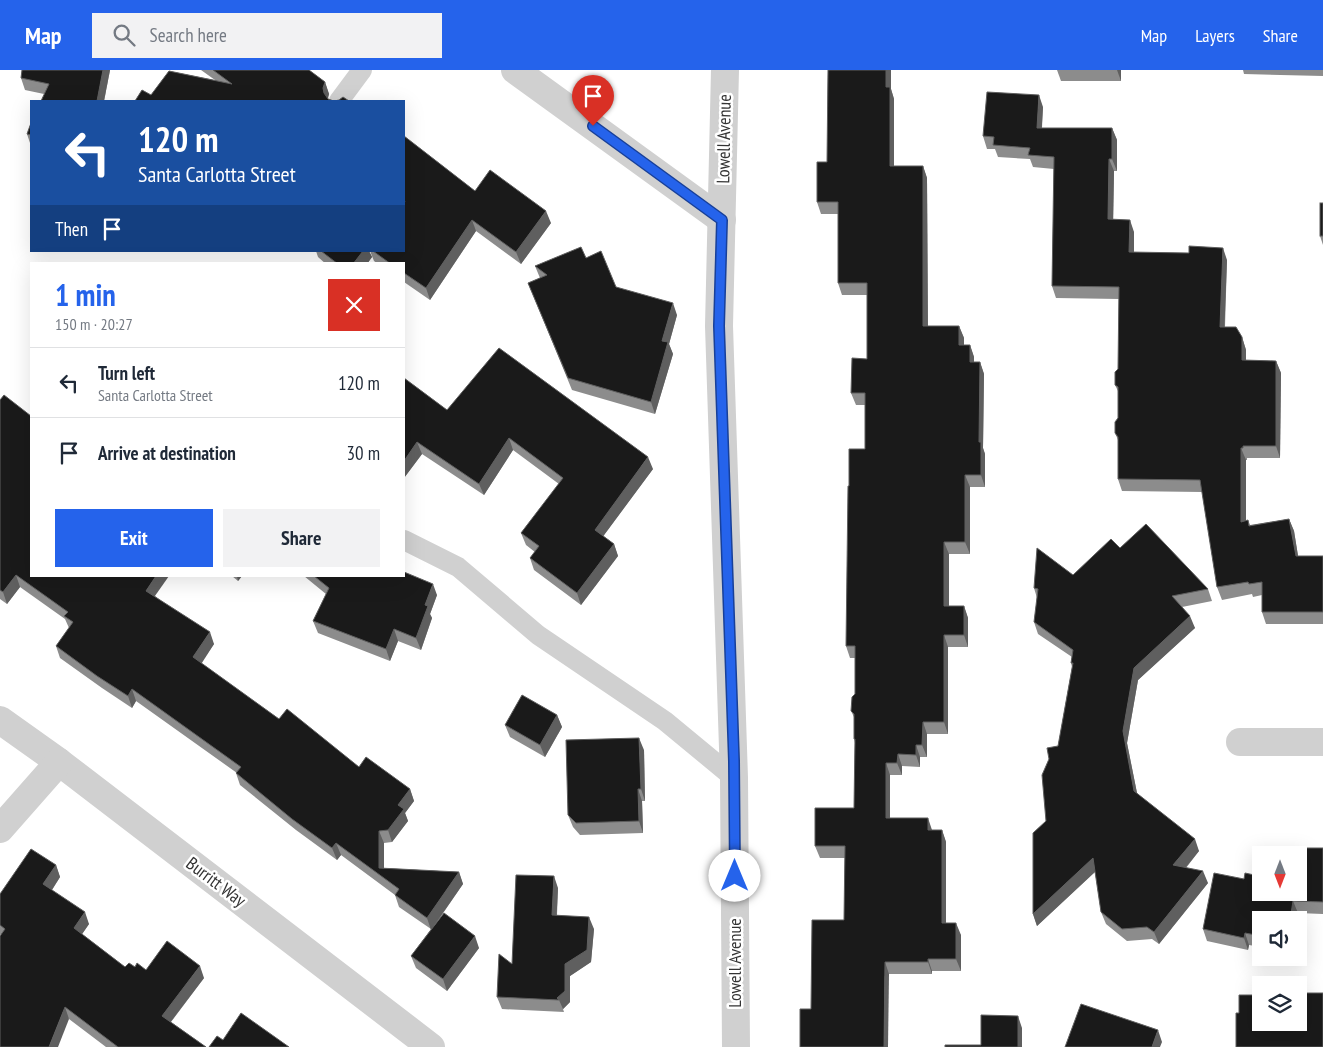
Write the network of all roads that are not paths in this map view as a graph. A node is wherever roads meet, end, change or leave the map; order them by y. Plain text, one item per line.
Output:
1 (362, 70) edge
2 (515, 70) edge
3 (725, 70) edge
4 (341, 100) edge
5 (722, 220) junction
6 (405, 540) edge
7 (0, 720) edge
8 (1240, 742) dead end
9 (1323, 742) edge
10 (59, 762) junction
11 (734, 778) junction
12 (0, 830) edge
13 (431, 1047) edge
14 (736, 1047) edge

1 - 4 lane
2 - 5 street
3 - 5 street, Lowell Avenue
5 - 11 street, Lowell Avenue
6 - 11 lane
7 - 10 street, Burritt Way
8 - 9 street
10 - 12 street
10 - 13 street, Burritt Way
11 - 14 street, Lowell Avenue

